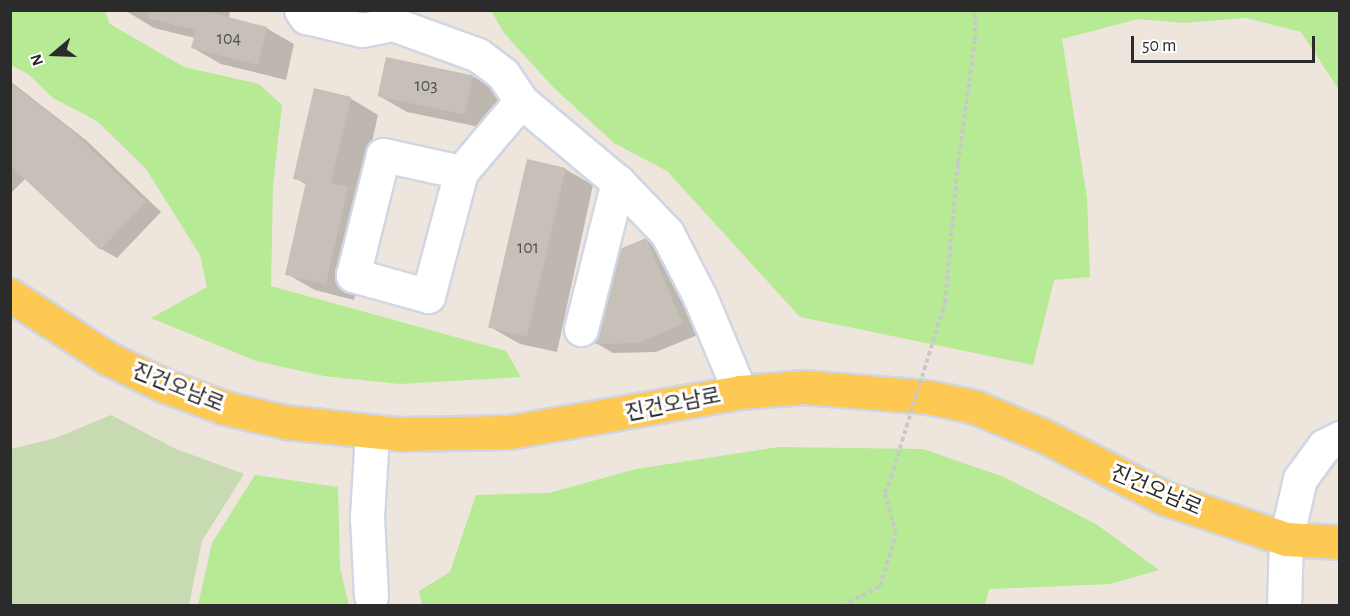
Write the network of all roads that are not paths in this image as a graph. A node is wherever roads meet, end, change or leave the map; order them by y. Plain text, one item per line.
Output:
1 (301, 10) edge
2 (392, 17) edge
3 (520, 100) junction
4 (461, 172) dead end
5 (618, 182) junction
6 (10, 295) edge
7 (581, 329) dead end
8 (740, 392) junction
9 (372, 432) junction
10 (1340, 438) edge
11 (1286, 539) junction
12 (1340, 542) edge
13 (372, 596) dead end
14 (1284, 606) edge

1 - 2 lane
2 - 3 lane
3 - 4 lane
3 - 5 lane
5 - 7 lane
5 - 8 lane
6 - 9 main road, 진건오남로
8 - 9 main road, 진건오남로
8 - 11 main road, 진건오남로
9 - 13 lane
10 - 11 lane
11 - 12 main road, 진건오남로
11 - 14 lane

